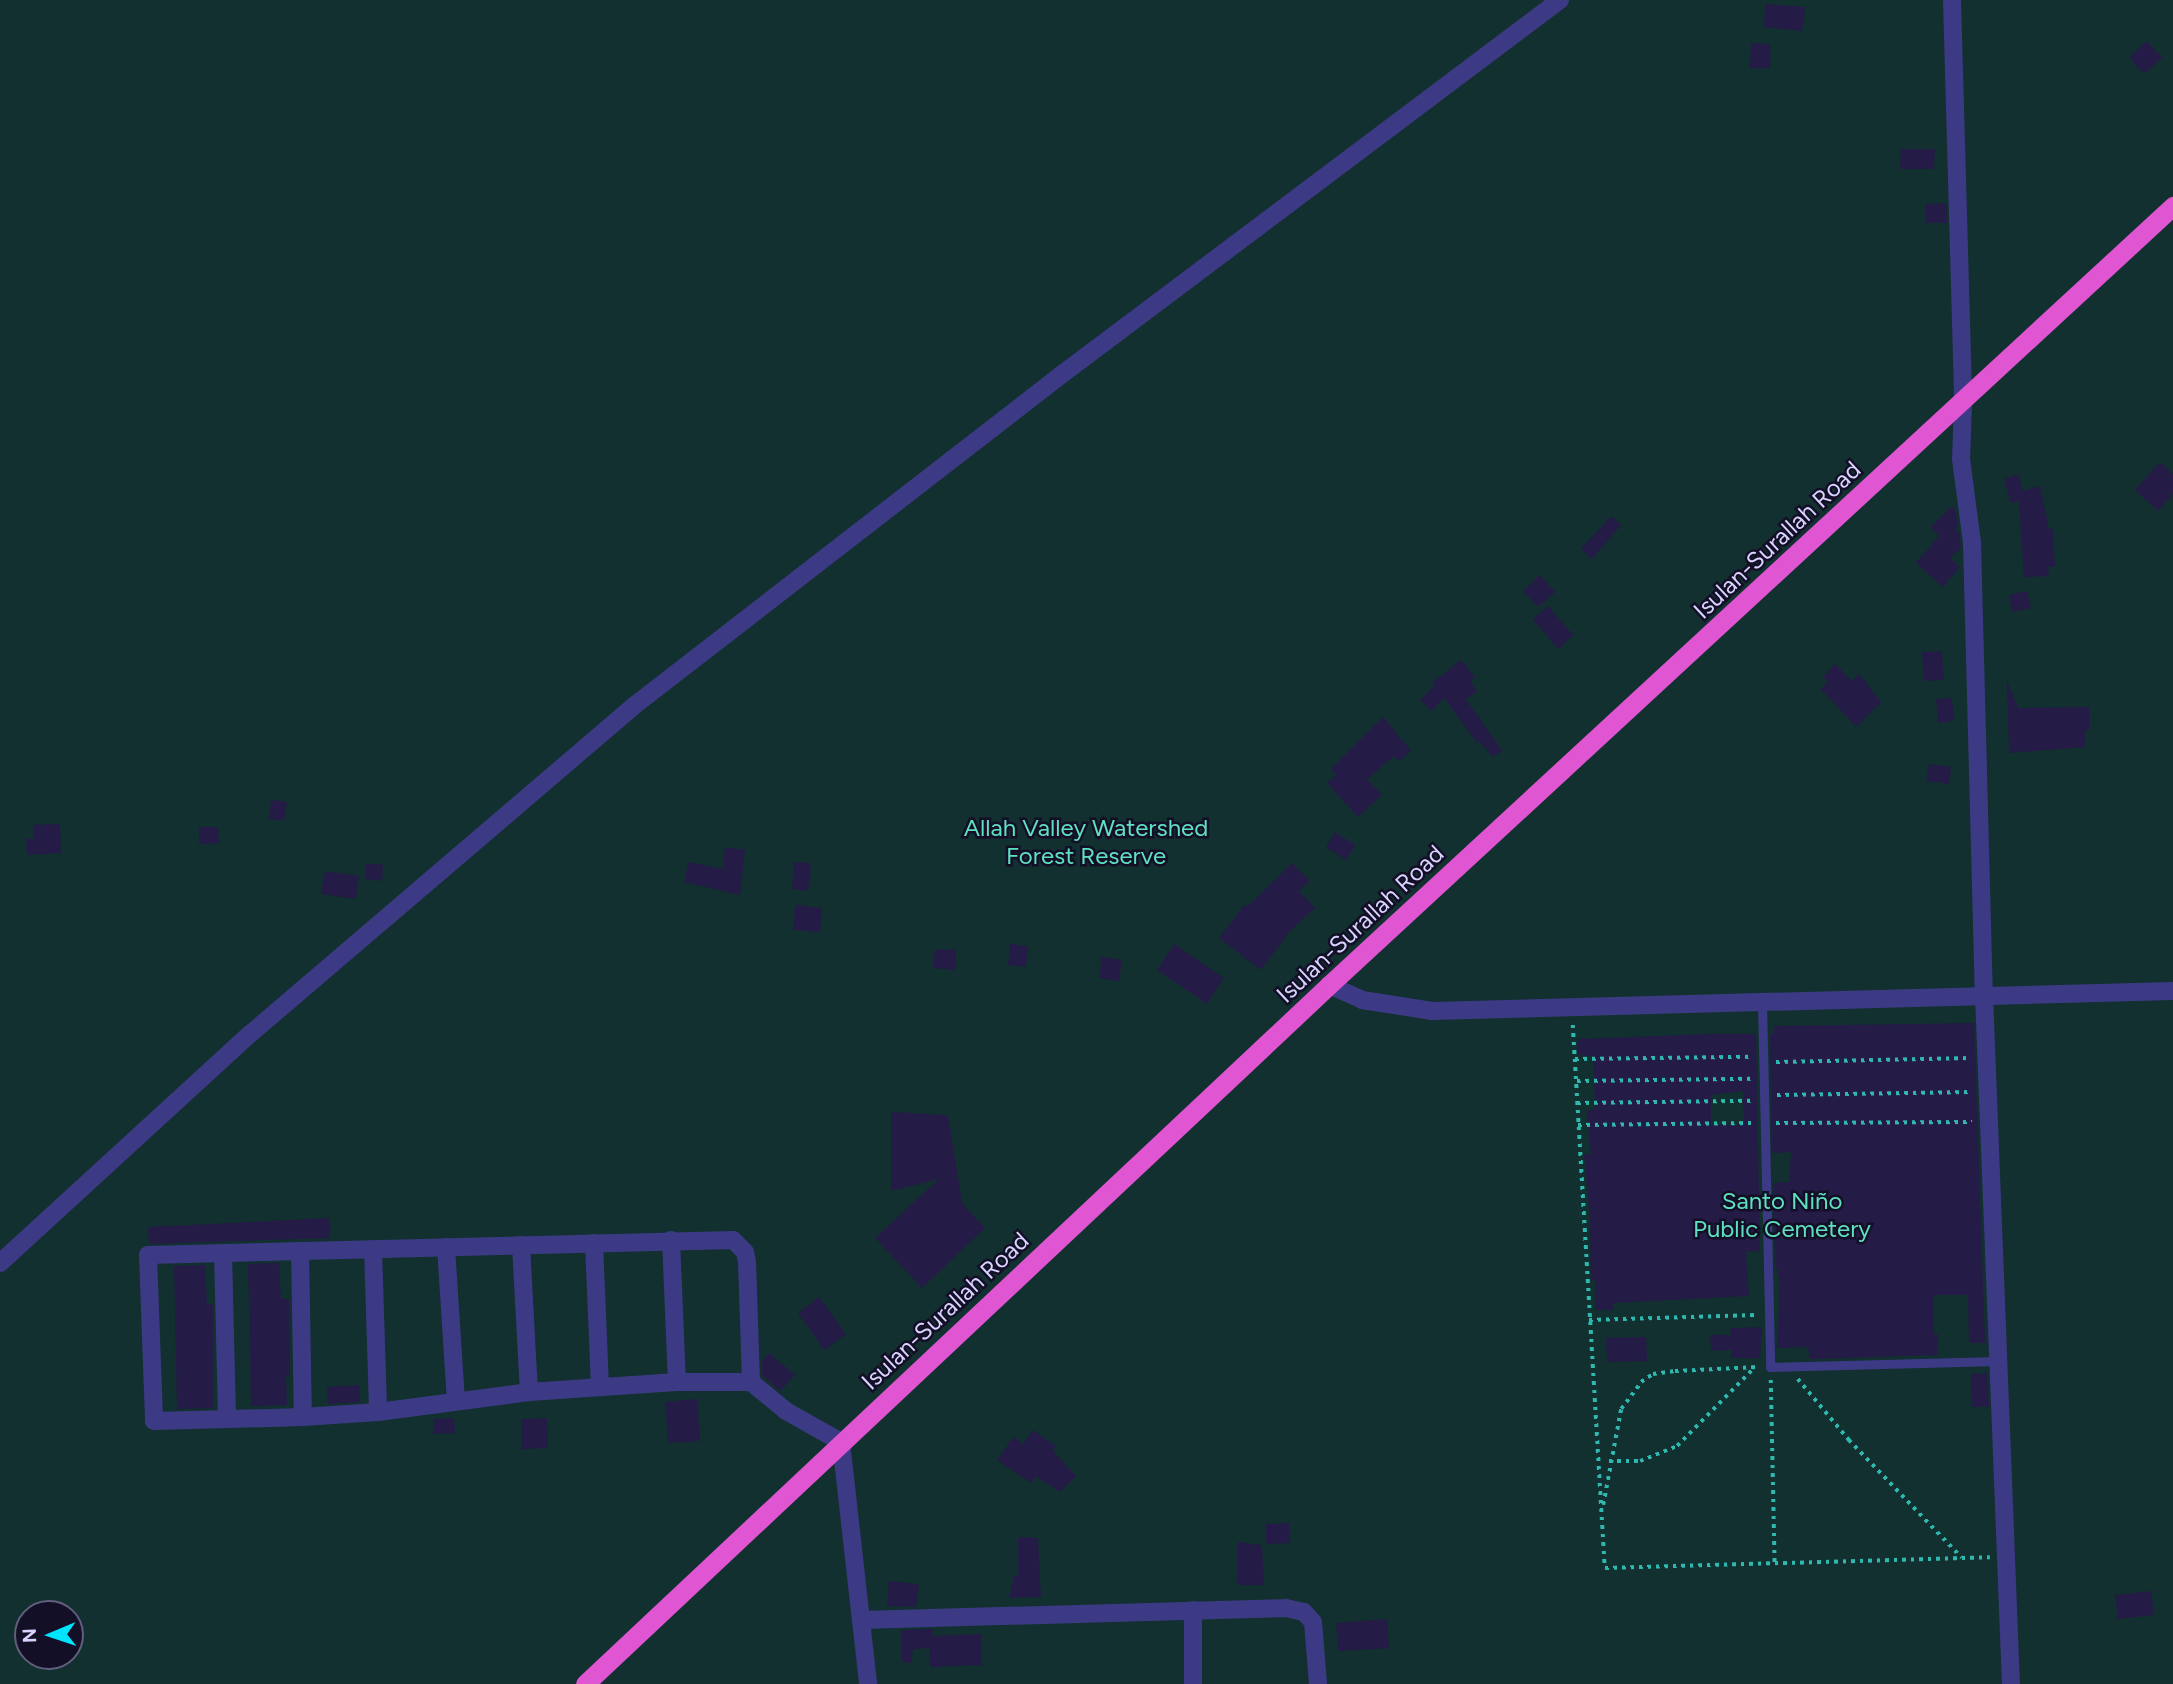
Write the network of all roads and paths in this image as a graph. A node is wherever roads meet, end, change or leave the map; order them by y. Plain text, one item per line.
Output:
1 (1560, 0) edge
2 (1952, 0) edge
3 (2170, 212) edge
4 (1963, 403) junction
5 (1329, 985) junction
6 (2173, 991) edge
7 (1984, 995) junction
8 (1762, 1003) junction
9 (1572, 1009) junction
10 (1987, 1058) junction
11 (1575, 1059) junction
12 (1763, 1060) junction
13 (1763, 1079) junction
14 (1576, 1081) junction
15 (1988, 1091) junction
16 (1764, 1098) junction
17 (1577, 1103) junction
18 (1989, 1122) junction
19 (1765, 1123) junction
20 (1578, 1125) junction
21 (671, 1240) junction
22 (594, 1243) junction
23 (521, 1245) junction
24 (446, 1247) junction
25 (373, 1249) junction
26 (300, 1251) junction
27 (223, 1253) junction
28 (0, 1263) edge
29 (1769, 1315) junction
30 (1589, 1320) junction
31 (1998, 1361) junction
32 (1770, 1367) junction
33 (1787, 1367) junction
34 (1754, 1368) junction
35 (677, 1382) junction
36 (751, 1382) junction
37 (600, 1387) junction
38 (529, 1392) junction
39 (456, 1401) junction
40 (378, 1412) junction
41 (303, 1417) junction
42 (227, 1419) junction
43 (841, 1443) junction
44 (1609, 1461) junction
45 (1601, 1513) junction
46 (2006, 1556) junction
47 (1962, 1558) junction
48 (1775, 1564) junction
49 (1193, 1610) junction
50 (861, 1620) junction
51 (585, 1684) edge
52 (868, 1684) edge
53 (1192, 1684) edge
54 (1318, 1684) edge
55 (2011, 1684) edge

1 - 28 street
2 - 4 street
3 - 4 highway, Isulan-Surallah Road
4 - 5 highway, Isulan-Surallah Road
4 - 7 street
5 - 9 street
5 - 43 highway, Isulan-Surallah Road
6 - 7 street
7 - 8 street
7 - 10 street
8 - 9 street
8 - 12 lane
9 - 11 path
10 - 12 path
10 - 15 street
11 - 12 path
11 - 14 path
12 - 13 lane
13 - 14 path
13 - 16 lane
14 - 17 path
15 - 16 path
15 - 18 street
16 - 17 path
16 - 19 lane
17 - 20 path
18 - 19 path
18 - 31 street
19 - 20 path
19 - 29 lane
20 - 30 path
21 - 22 street
21 - 35 street
21 - 36 street
22 - 23 street
22 - 37 street
23 - 24 street
23 - 38 street
24 - 25 street
24 - 39 street
25 - 26 street
25 - 40 street
26 - 27 street
26 - 41 street
27 - 42 street
27 - 42 street
29 - 30 path
29 - 32 lane
30 - 45 path
31 - 33 lane
31 - 46 street
32 - 33 lane
32 - 34 path
32 - 48 path
33 - 47 path
34 - 44 path
34 - 44 path
35 - 36 street
35 - 37 street
36 - 43 street
37 - 38 street
38 - 39 street
39 - 40 street
40 - 41 street
41 - 42 street
43 - 50 street
43 - 51 highway, Isulan-Surallah Road
44 - 45 path
45 - 48 path
46 - 47 path
46 - 55 street
47 - 48 path
49 - 50 street
49 - 53 street
49 - 54 street
50 - 52 street

